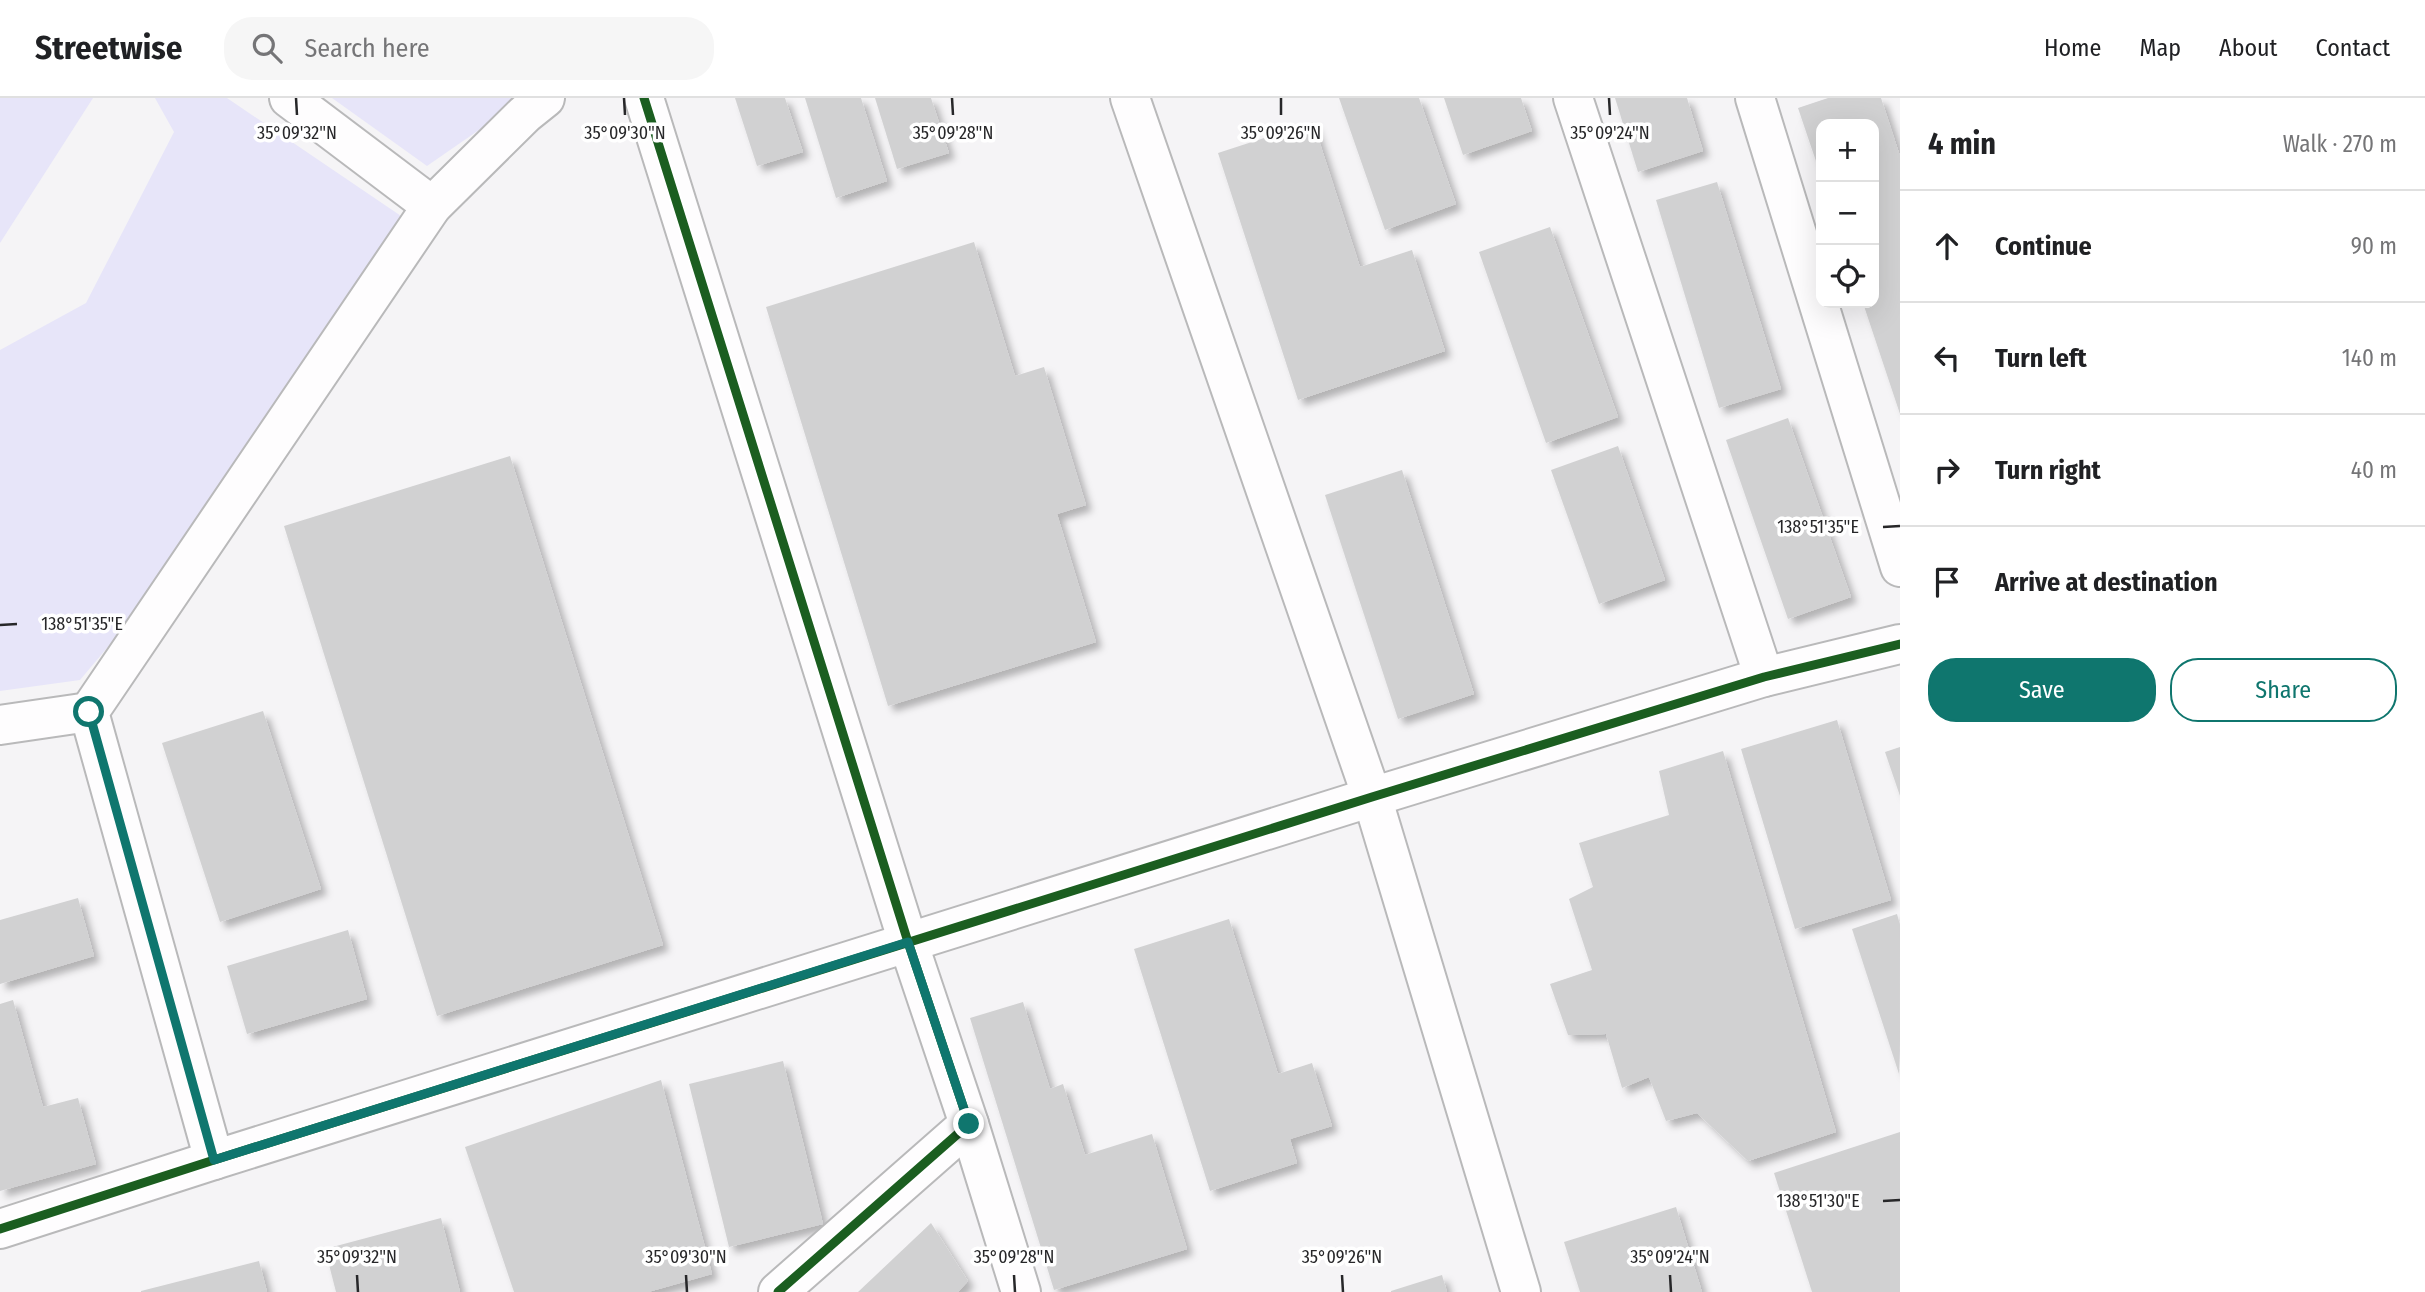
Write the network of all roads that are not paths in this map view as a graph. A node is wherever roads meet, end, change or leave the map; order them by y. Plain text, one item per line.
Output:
1 (289, 98) edge
2 (545, 98) edge
3 (644, 98) edge
4 (1130, 98) edge
5 (1573, 98) edge
6 (1755, 98) edge
7 (419, 197) junction
8 (1900, 567) edge
9 (1900, 644) edge
10 (1764, 677) junction
11 (89, 712) junction
12 (0, 725) edge
13 (1372, 797) junction
14 (908, 942) junction
15 (969, 1124) junction
16 (214, 1160) junction
17 (0, 1229) edge
18 (778, 1292) edge
19 (1021, 1292) edge
20 (1521, 1292) edge

1 - 7 street
2 - 7 street
3 - 14 street
4 - 13 street
5 - 10 street
6 - 8 street
7 - 11 street
9 - 10 street
10 - 13 street
11 - 12 street
11 - 16 street
13 - 14 street
13 - 20 street
14 - 15 street
14 - 16 street
15 - 18 street
15 - 19 street
16 - 17 street

